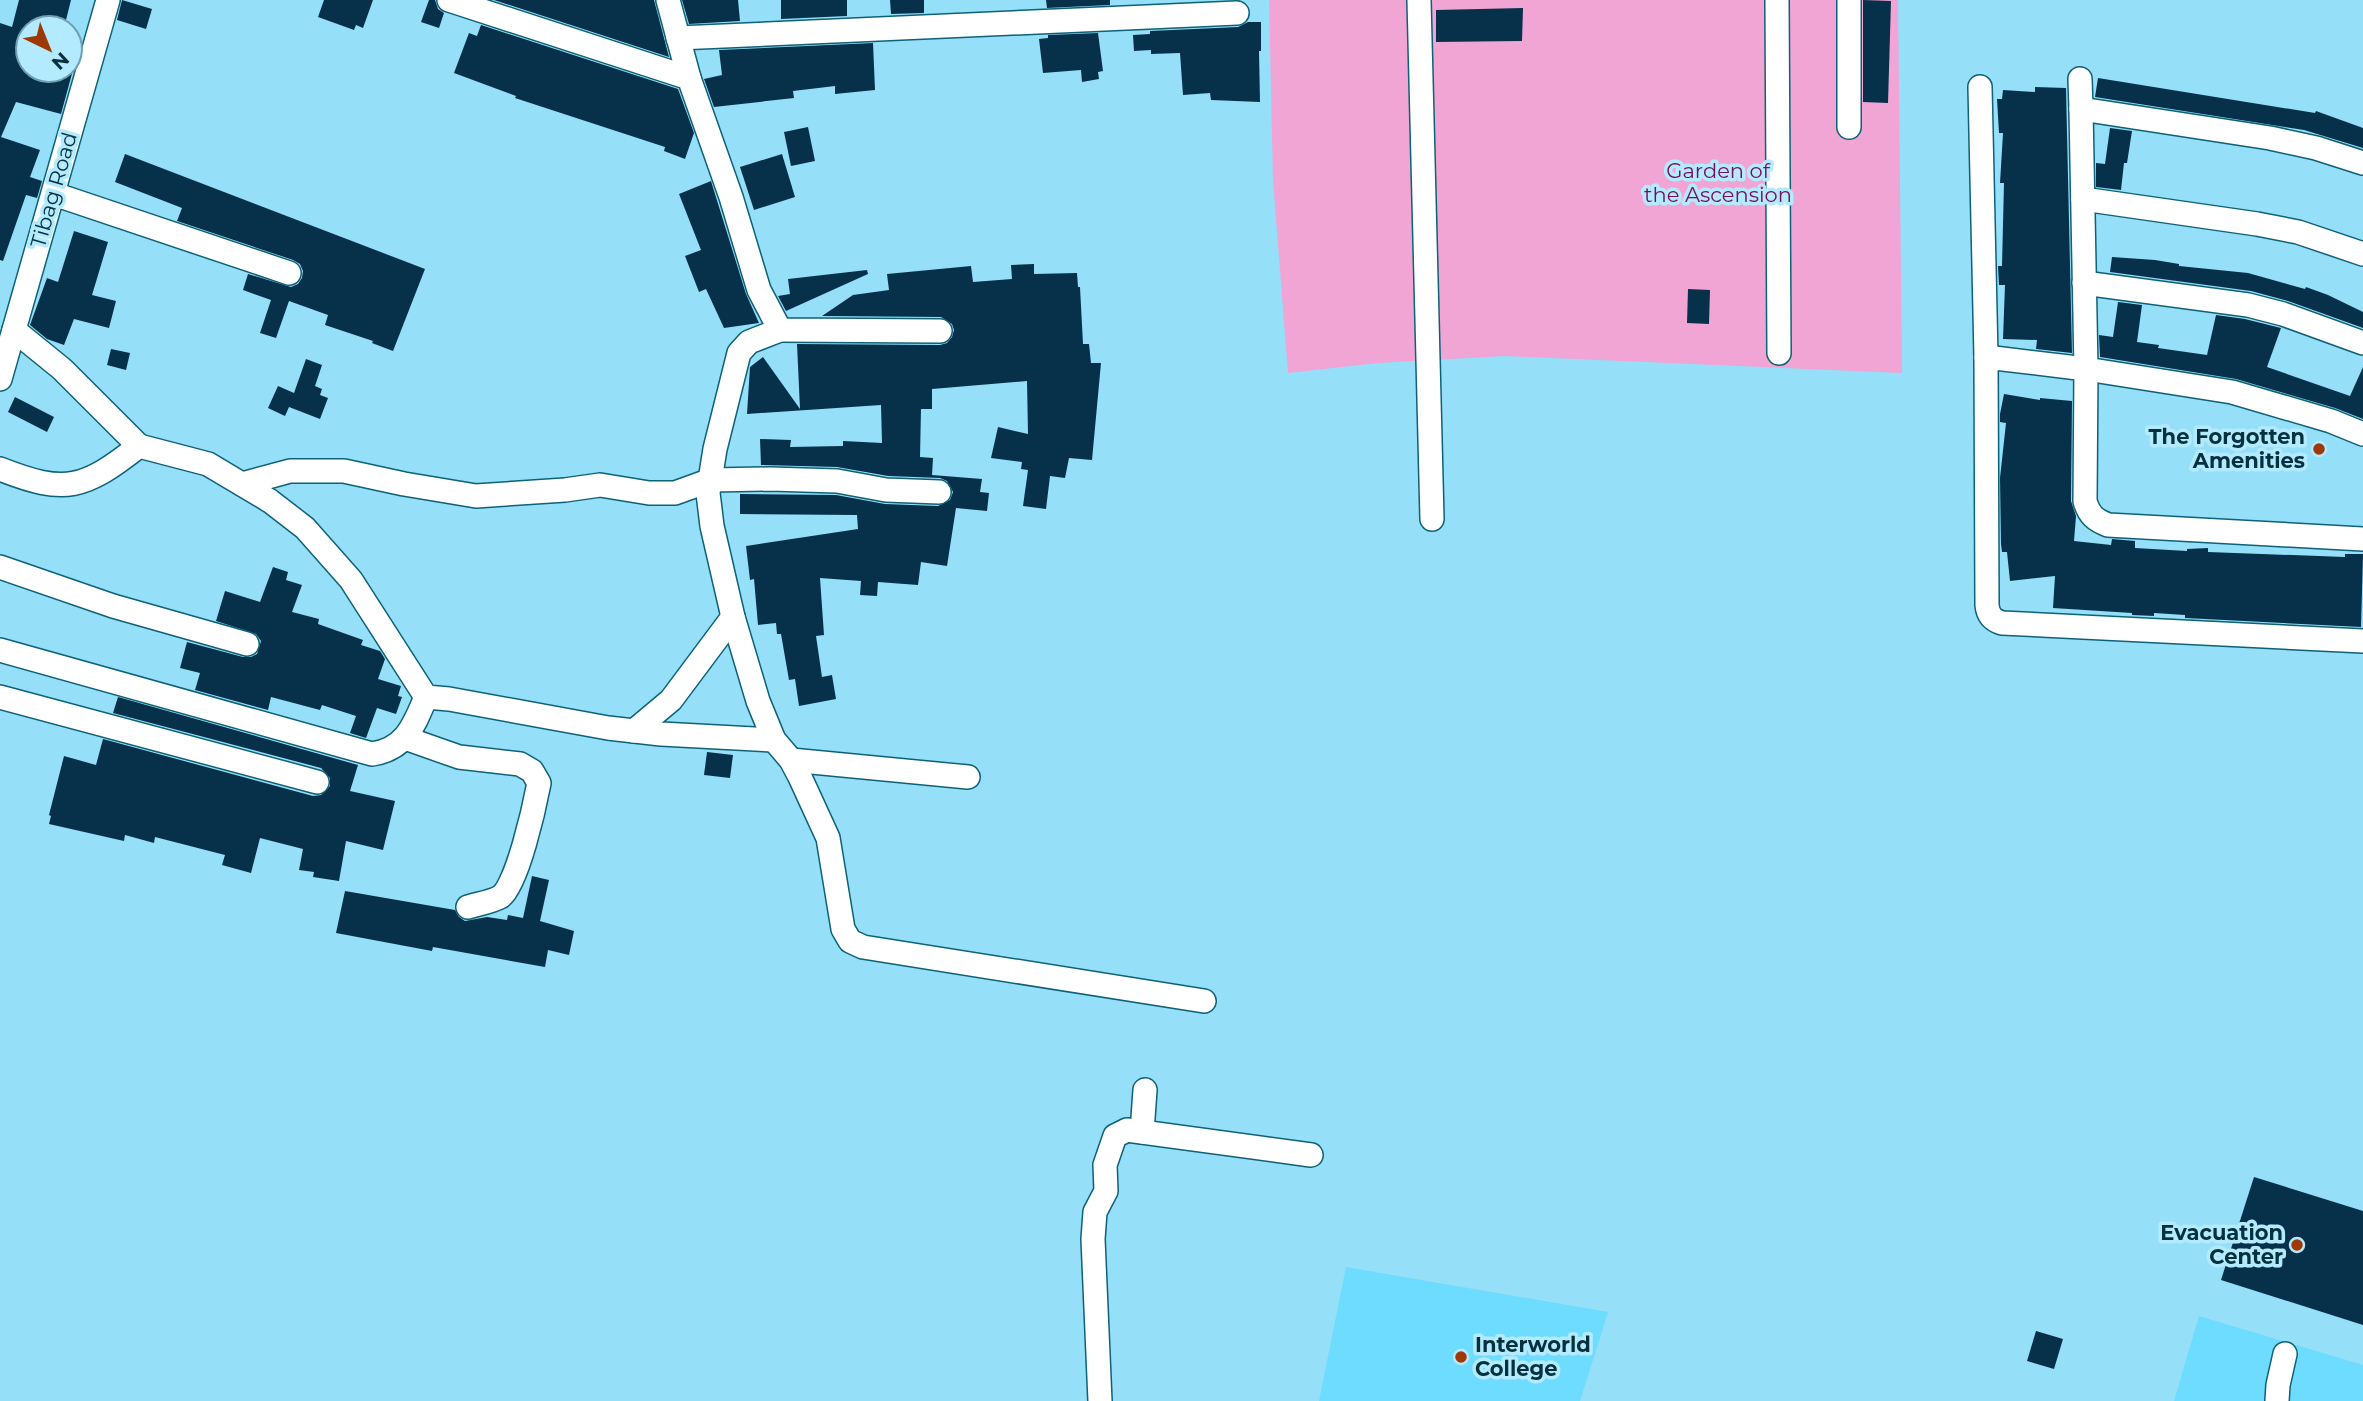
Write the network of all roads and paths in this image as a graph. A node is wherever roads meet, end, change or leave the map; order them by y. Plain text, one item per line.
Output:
1 (108, 0) edge
2 (449, 0) edge
3 (668, 0) edge
4 (1419, 0) edge
5 (1777, 0) edge
6 (1849, 0) edge
7 (1237, 13) dead end
8 (678, 38) junction
9 (689, 78) junction
10 (2080, 79) dead end
11 (1980, 87) dead end
12 (2081, 109) junction
13 (1849, 127) dead end
14 (2363, 163) edge
15 (54, 194) junction
16 (2083, 199) junction
17 (2363, 254) edge
18 (289, 273) dead end
19 (2084, 283) junction
20 (14, 330) junction
21 (780, 330) junction
22 (940, 331) dead end
23 (2363, 343) edge
24 (1779, 353) dead end
25 (1986, 357) junction
26 (2085, 369) junction
27 (0, 379) edge
28 (2363, 433) edge
29 (139, 446) junction
30 (0, 468) edge
31 (711, 480) junction
32 (242, 484) junction
33 (939, 492) dead end
34 (1432, 519) dead end
35 (2363, 539) edge
36 (0, 567) edge
37 (733, 617) junction
38 (2363, 641) edge
39 (247, 644) dead end
40 (0, 650) edge
41 (0, 697) edge
42 (426, 697) junction
43 (634, 731) junction
44 (405, 738) junction
45 (774, 740) junction
46 (791, 760) junction
47 (968, 777) dead end
48 (317, 782) dead end
49 (468, 907) dead end
50 (1204, 1001) dead end
51 (1145, 1090) dead end
52 (1142, 1132) junction
53 (1311, 1155) dead end
54 (2285, 1354) dead end
55 (1100, 1401) edge
56 (2277, 1401) edge

1 - 15 street, Tibag Road
2 - 9 street
3 - 8 street
4 - 34 street
5 - 24 street
6 - 13 street
7 - 8 street
8 - 9 street
9 - 21 street
10 - 12 street
11 - 25 street
12 - 14 street
12 - 16 street
15 - 18 street
15 - 20 street, Tibag Road
16 - 17 street
16 - 19 street
19 - 23 street
19 - 26 street
20 - 27 street, Tibag Road
20 - 29 street
21 - 22 street
21 - 31 street
25 - 26 street
25 - 38 street
26 - 28 street
26 - 35 street
29 - 30 street
29 - 32 street
31 - 32 street
31 - 33 street
31 - 37 street
32 - 42 street
36 - 39 street
37 - 43 street
37 - 45 street
40 - 44 street
41 - 48 street
42 - 43 street
42 - 44 street
43 - 45 street
44 - 49 street
45 - 46 street
46 - 47 street
46 - 50 street
51 - 52 street
52 - 53 street
52 - 55 street
54 - 56 street

